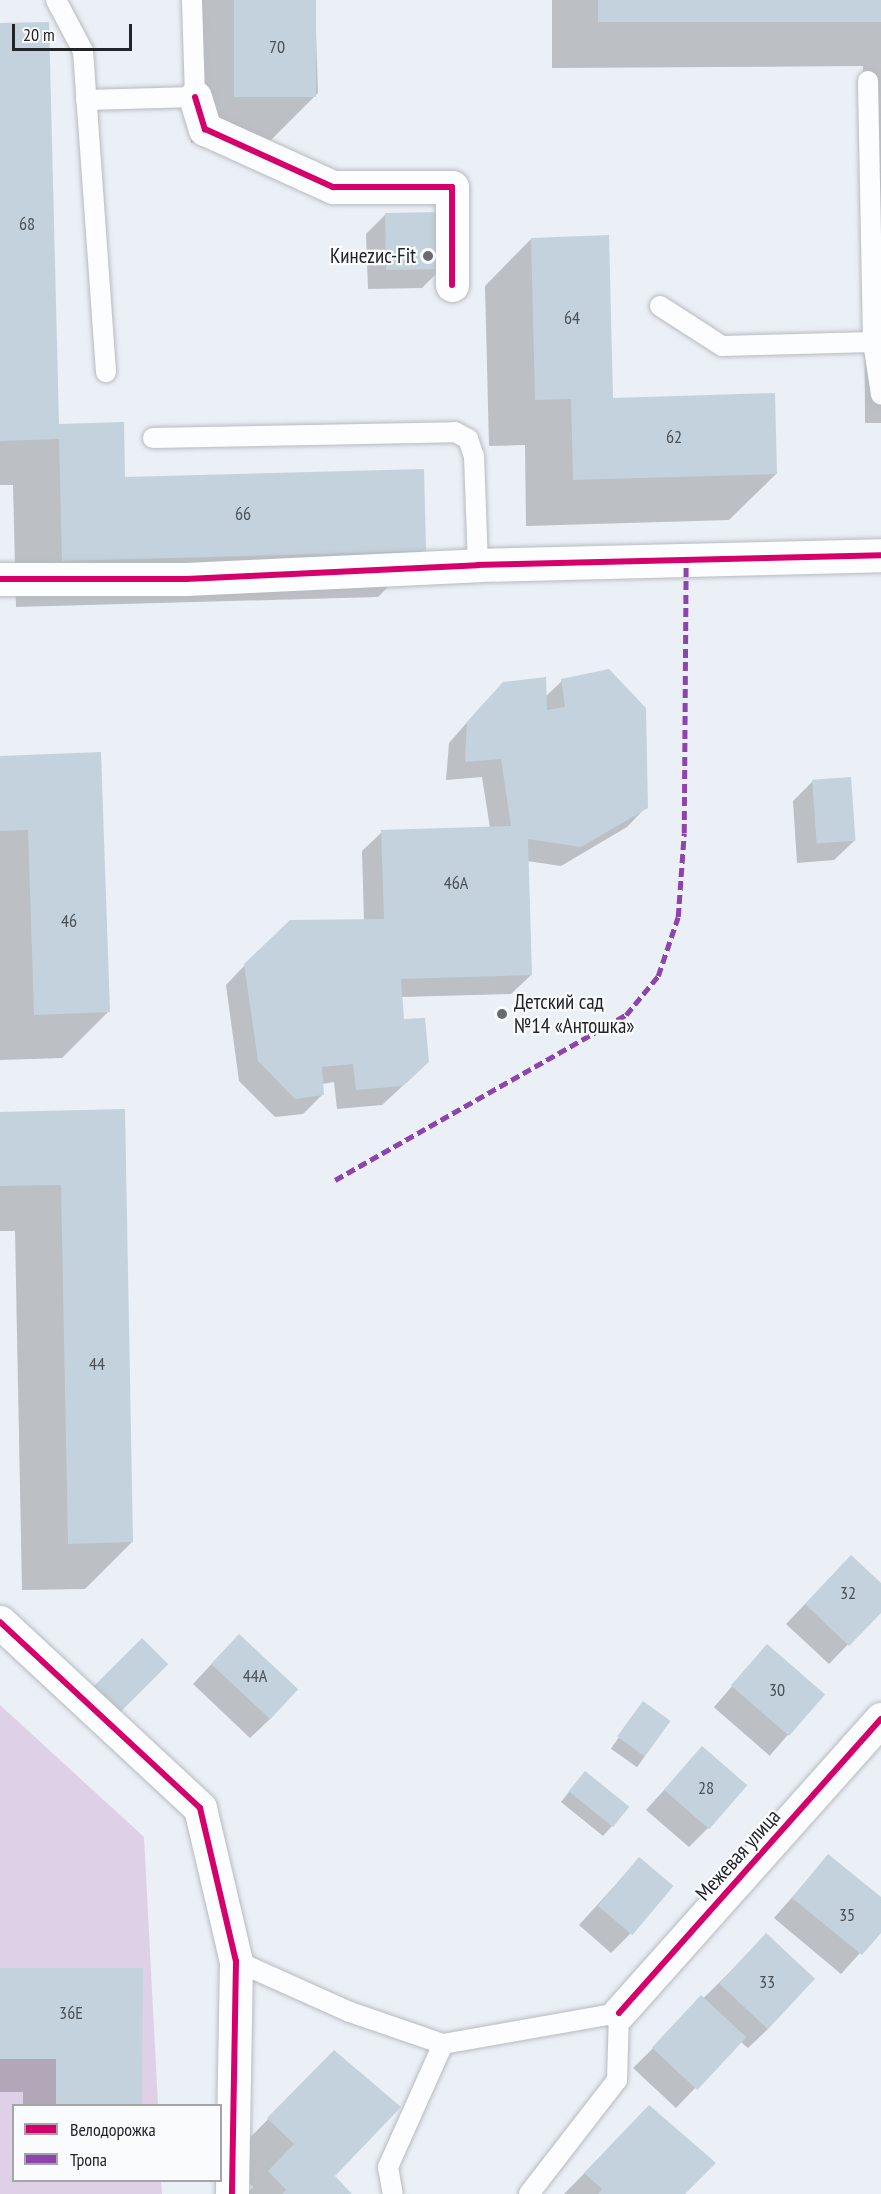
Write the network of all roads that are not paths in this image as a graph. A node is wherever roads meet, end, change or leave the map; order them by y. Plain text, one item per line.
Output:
1 (56, 0) edge
2 (192, 0) edge
3 (868, 81) dead end
4 (195, 97) junction
5 (87, 100) junction
6 (452, 285) dead end
7 (660, 306) dead end
8 (873, 342) junction
9 (106, 372) dead end
10 (881, 394) edge
11 (153, 438) dead end
12 (881, 555) edge
13 (478, 565) junction
14 (0, 579) edge
15 (0, 1622) edge
16 (881, 1719) edge
17 (236, 1961) junction
18 (619, 2013) junction
19 (443, 2044) junction
20 (232, 2194) edge
21 (393, 2194) edge
22 (529, 2194) edge

1 - 5 lane
2 - 4 lane
3 - 8 lane
4 - 5 lane
4 - 6 street
5 - 9 lane
7 - 8 lane
8 - 10 lane
11 - 13 lane
12 - 13 street
13 - 14 street
15 - 17 street
16 - 18 street, Межевая улица
17 - 19 lane
17 - 20 street
18 - 19 lane
18 - 22 lane
19 - 21 lane

